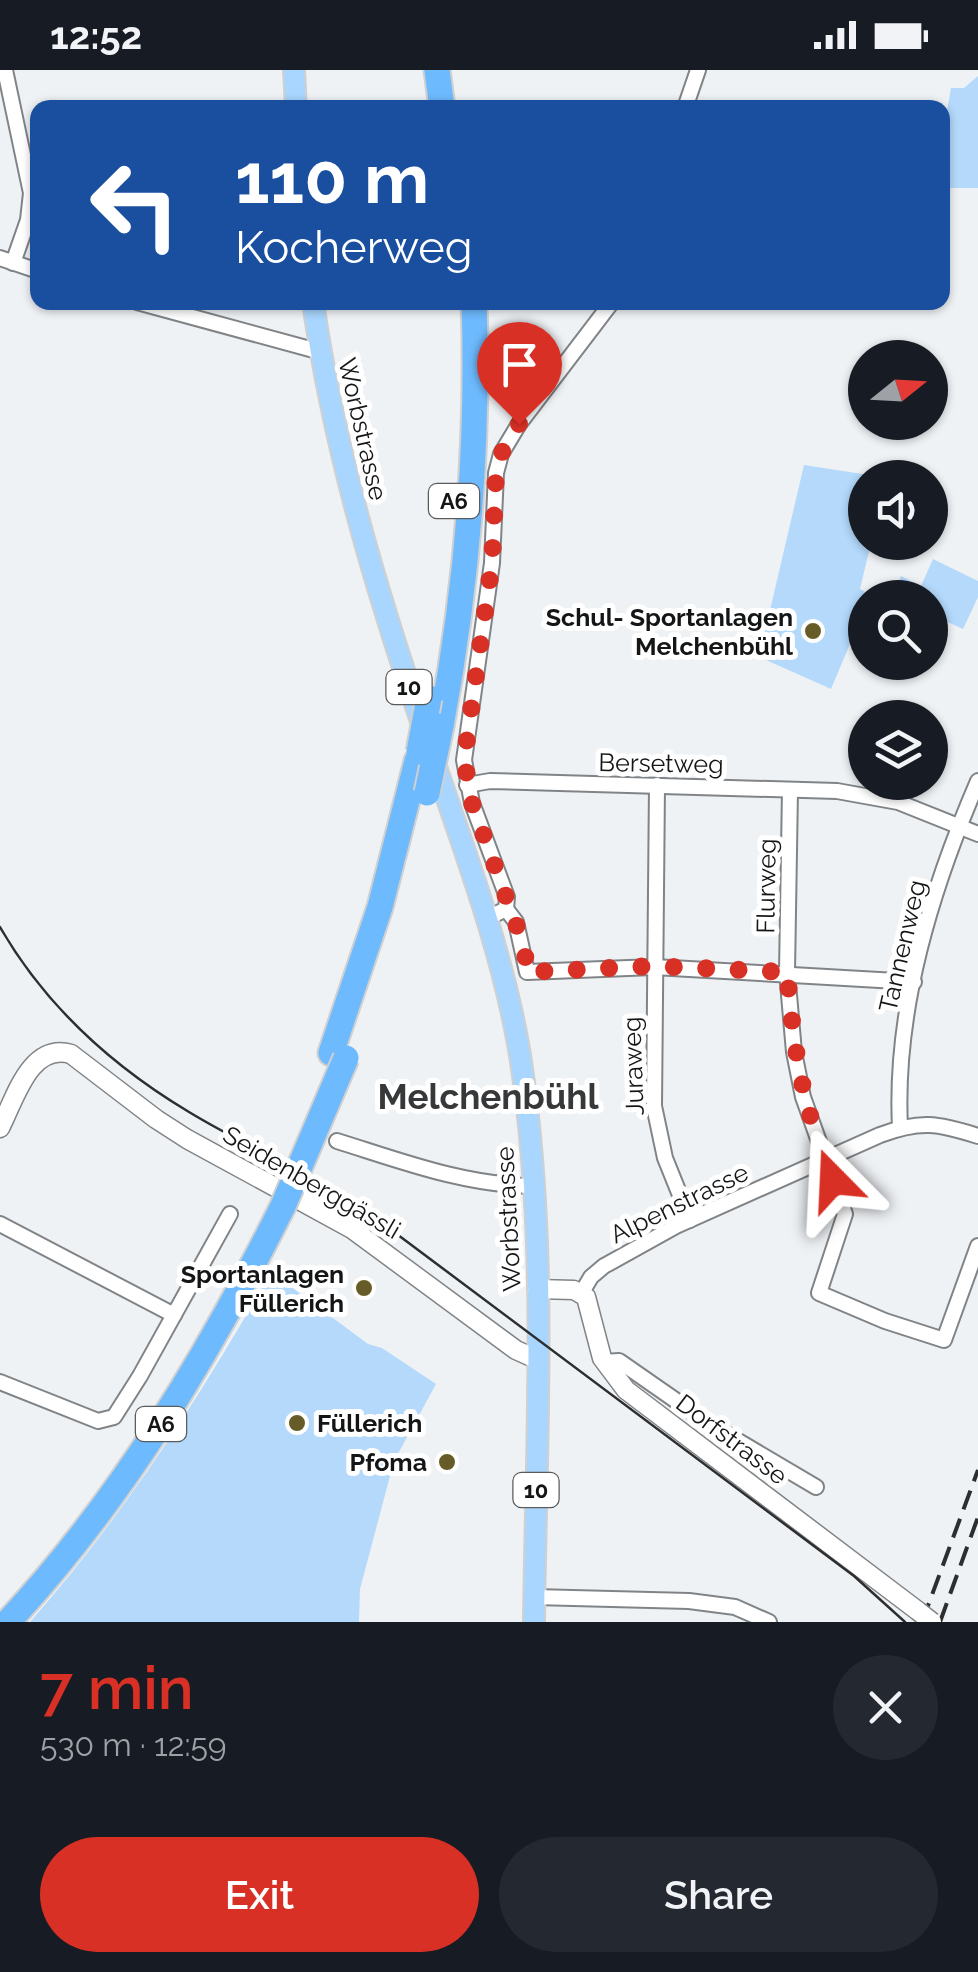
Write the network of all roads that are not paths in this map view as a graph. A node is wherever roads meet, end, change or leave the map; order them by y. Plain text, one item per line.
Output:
1 (5, 70) edge
2 (294, 70) edge
3 (437, 70) edge
4 (454, 70) edge
5 (698, 70) edge
6 (296, 100) edge
7 (441, 100) edge
8 (457, 100) edge
9 (688, 100) edge
10 (30, 188) edge
11 (30, 202) edge
12 (6, 260) edge
13 (30, 268) edge
14 (166, 310) edge
15 (315, 310) edge
16 (458, 310) edge
17 (474, 310) edge
18 (606, 310) edge
19 (320, 352) junction
20 (978, 781) edge
21 (468, 785) junction
22 (657, 785) junction
23 (790, 790) junction
24 (959, 826) junction
25 (978, 834) edge
26 (506, 909) junction
27 (486, 919) junction
28 (654, 966) junction
29 (787, 972) junction
30 (914, 982) junction
31 (339, 1056) junction
32 (900, 1127) junction
33 (0, 1128) edge
34 (978, 1136) edge
35 (337, 1141) dead end
36 (824, 1158) junction
37 (532, 1186) junction
38 (276, 1203) junction
39 (230, 1214) dead end
40 (690, 1220) junction
41 (0, 1224) edge
42 (978, 1246) edge
43 (537, 1289) junction
44 (581, 1294) junction
45 (174, 1315) junction
46 (536, 1359) junction
47 (604, 1362) junction
48 (0, 1382) edge
49 (816, 1487) dead end
50 (534, 1597) junction
51 (0, 1607) edge
52 (925, 1616) edge
53 (8, 1622) edge
54 (534, 1622) edge
55 (769, 1622) edge

1 - 10 street
2 - 6 main road
3 - 7 highway
4 - 8 highway
5 - 9 street
11 - 12 street
12 - 13 street
14 - 19 street
15 - 19 main road, Worbstrasse / 10
16 - 31 highway, A6, bridge
17 - 31 highway, A6, bridge
18 - 21 street
19 - 27 main road, Worbstrasse / 10
20 - 24 street, Tannenweg
21 - 22 street, Bersetweg
21 - 26 street
22 - 23 street, Bersetweg
22 - 28 street, Juraweg
23 - 24 street, Bersetweg
23 - 29 street, Flurweg
24 - 25 street, Bersetweg
24 - 30 street, Tannenweg
26 - 27 street
26 - 28 street
27 - 37 main road, Worbstrasse / 10
28 - 29 street
28 - 40 street, Juraweg
29 - 30 street
29 - 36 street, Flurweg
30 - 32 street, Tannenweg
31 - 38 highway, A6
32 - 34 street, Alpenstrasse
32 - 36 street, Alpenstrasse
33 - 46 street, Seidenberggässli
35 - 37 street
36 - 40 street, Alpenstrasse
36 - 42 street, Flurweg
37 - 43 main road, Worbstrasse / 10
38 - 51 highway, A6
38 - 53 highway, A6
39 - 45 street
40 - 44 street, Alpenstrasse
41 - 45 street
43 - 44 street
43 - 46 main road, Worbstrasse / 10
44 - 47 street, Dorfstrasse
45 - 48 street
46 - 50 main road, Worbstrasse / 10
47 - 49 street
47 - 52 street, Dorfstrasse
50 - 54 main road, Worbstrasse / 10
50 - 55 street

